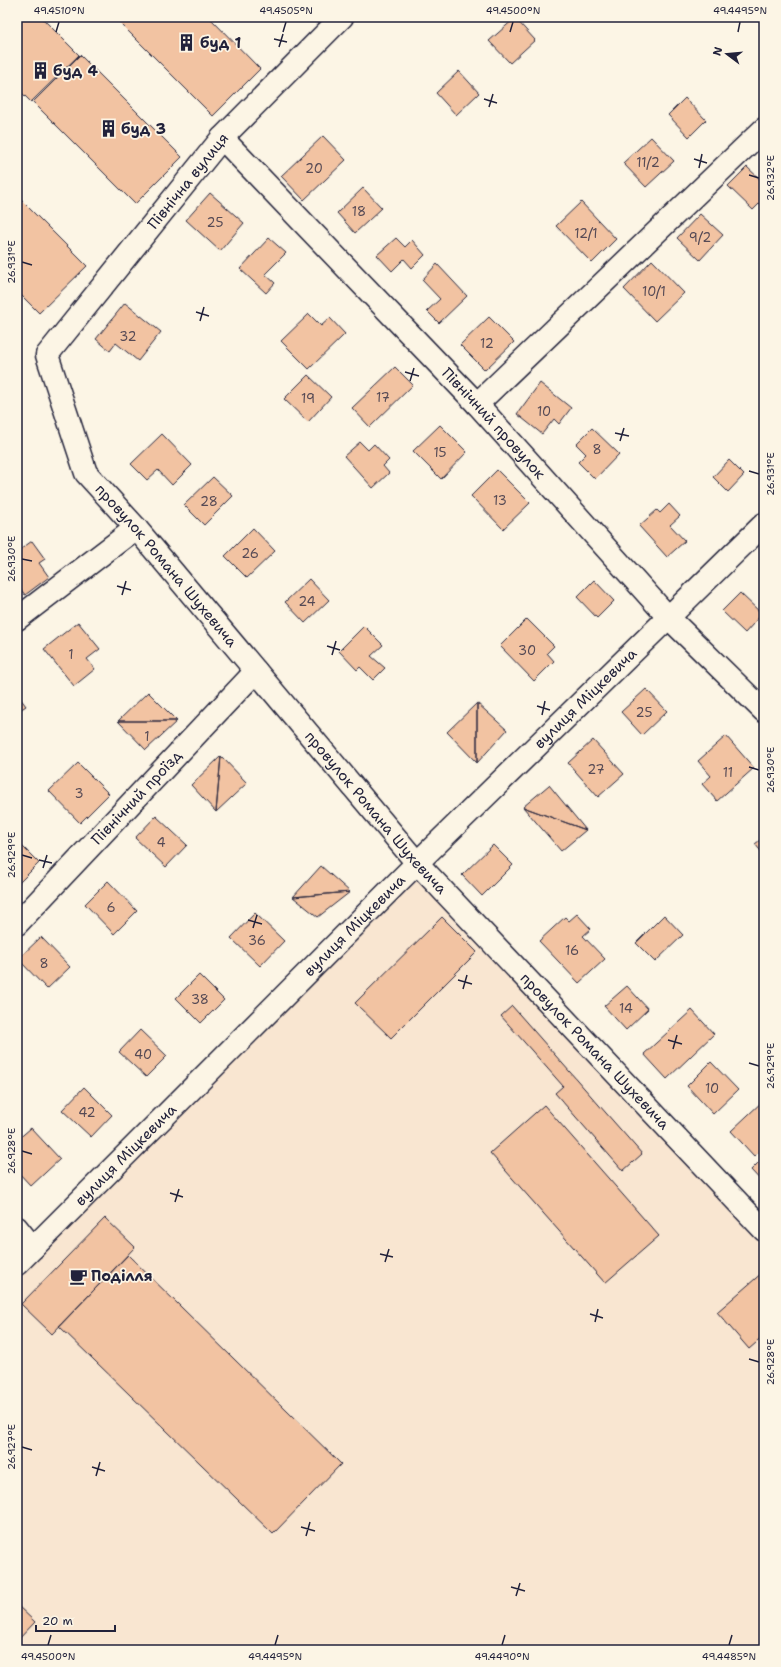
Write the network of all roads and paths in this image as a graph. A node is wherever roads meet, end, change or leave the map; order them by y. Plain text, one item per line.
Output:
1 (342, 17) edge
2 (764, 129) edge
3 (222, 138) junction
4 (47, 355) joint
5 (477, 404) junction
6 (764, 524) edge
7 (136, 528) junction
8 (668, 617) junction
9 (17, 619) edge
10 (256, 671) junction
11 (764, 711) edge
12 (417, 863) junction
13 (17, 924) edge
14 (17, 1228) edge
15 (764, 1230) edge
16 (33, 1248) junction
17 (17, 1264) edge

1 - 3 street, Північна вулиця
2 - 5 street
3 - 4 street, Північна вулиця
3 - 5 street, Північний провулок
4 - 7 street, провулок Романа Шухевича
5 - 8 street, Північний провулок
6 - 8 street, вулиця Міцкевича
7 - 9 street
7 - 10 street, провулок Романа Шухевича
8 - 11 street, Північний провулок
8 - 12 street, вулиця Міцкевича
10 - 12 street, провулок Романа Шухевича
10 - 13 street, Північний проїзд
12 - 15 street, провулок Романа Шухевича
12 - 16 street, вулиця Міцкевича
14 - 16 street
16 - 17 street, вулиця Міцкевича

